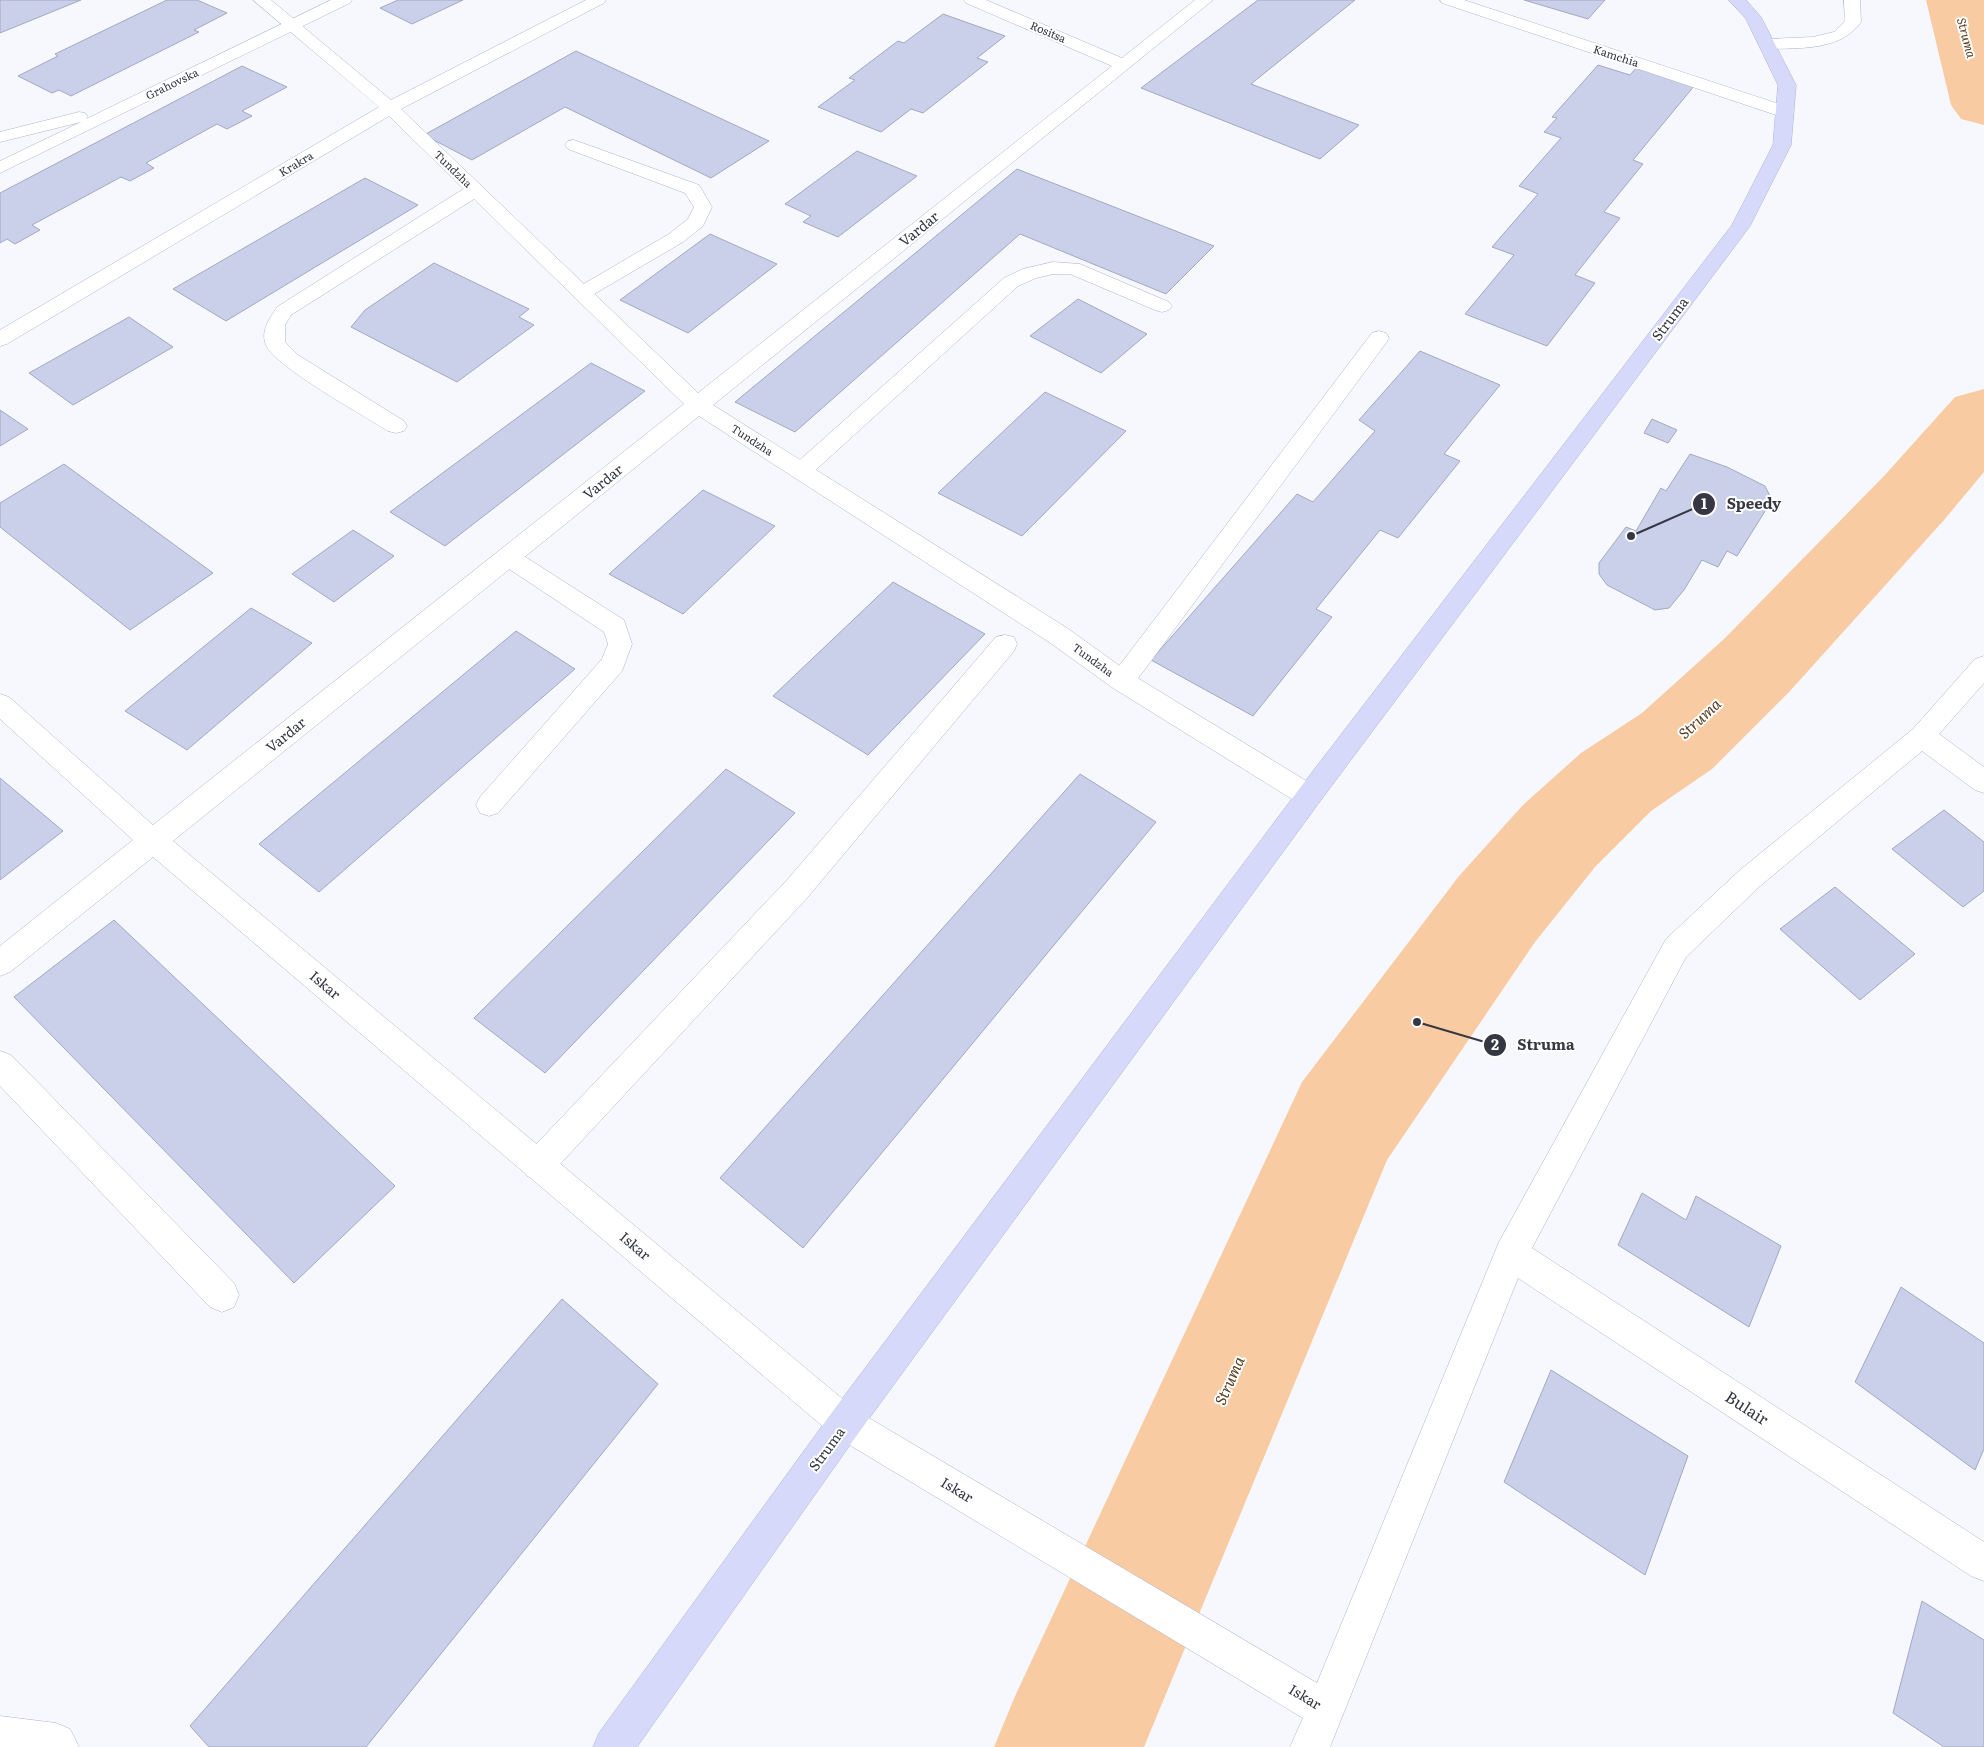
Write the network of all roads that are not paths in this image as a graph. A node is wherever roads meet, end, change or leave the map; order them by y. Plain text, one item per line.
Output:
1 (261, 0) edge
2 (344, 0) edge
3 (598, 0) edge
4 (972, 0) edge
5 (1205, 0) edge
6 (1448, 0) edge
7 (1737, 0) edge
8 (1852, 0) edge
9 (292, 26) junction
10 (1767, 44) junction
11 (1124, 65) junction
12 (132, 104) junction
13 (390, 108) junction
14 (1785, 112) junction
15 (0, 136) edge
16 (574, 145) dead end
17 (0, 168) edge
18 (475, 190) junction
19 (582, 292) junction
20 (1162, 306) dead end
21 (1378, 338) dead end
22 (0, 339) edge
23 (698, 405) junction
24 (396, 426) dead end
25 (801, 471) junction
26 (508, 557) junction
27 (1005, 644) dead end
28 (1984, 666) edge
29 (1122, 681) junction
30 (0, 704) edge
31 (1922, 736) junction
32 (1984, 782) edge
33 (1309, 796) junction
34 (489, 805) dead end
35 (153, 841) junction
36 (0, 963) edge
37 (0, 1065) edge
38 (538, 1165) junction
39 (1511, 1254) junction
40 (222, 1295) dead end
41 (845, 1423) junction
42 (1984, 1563) edge
43 (1326, 1710) junction
44 (0, 1735) edge
45 (59, 1747) edge
46 (613, 1747) edge
47 (1310, 1747) edge

1 - 9 street, Tundzha
2 - 9 street, Grahovska
3 - 13 street, Krakra
4 - 11 street, Rositsa
5 - 11 street, Vardar
6 - 14 street, Kamchia
7 - 10 main road, Struma
8 - 10 street
9 - 12 street, Grahovska
9 - 13 street, Tundzha
10 - 14 main road, Struma
11 - 23 street, Vardar
12 - 15 street
12 - 17 street, Grahovska
13 - 18 street, Tundzha
13 - 22 street, Krakra
14 - 33 main road, Struma
16 - 19 street
18 - 19 street, Tundzha
18 - 24 street
19 - 23 street, Tundzha
20 - 25 street
21 - 29 street
23 - 25 street, Tundzha
23 - 26 street, Vardar
25 - 29 street, Tundzha
26 - 34 street
26 - 35 street, Vardar
27 - 38 street
28 - 31 street
29 - 33 street, Tundzha
30 - 35 street, Iskar
31 - 32 street
31 - 39 street
33 - 41 main road, Struma
35 - 36 street, Vardar
35 - 38 street, Iskar
37 - 40 street
38 - 41 street, Iskar
39 - 42 street, Bulair
39 - 43 street
41 - 43 street, Iskar
41 - 46 main road, Struma
43 - 47 street
44 - 45 street

